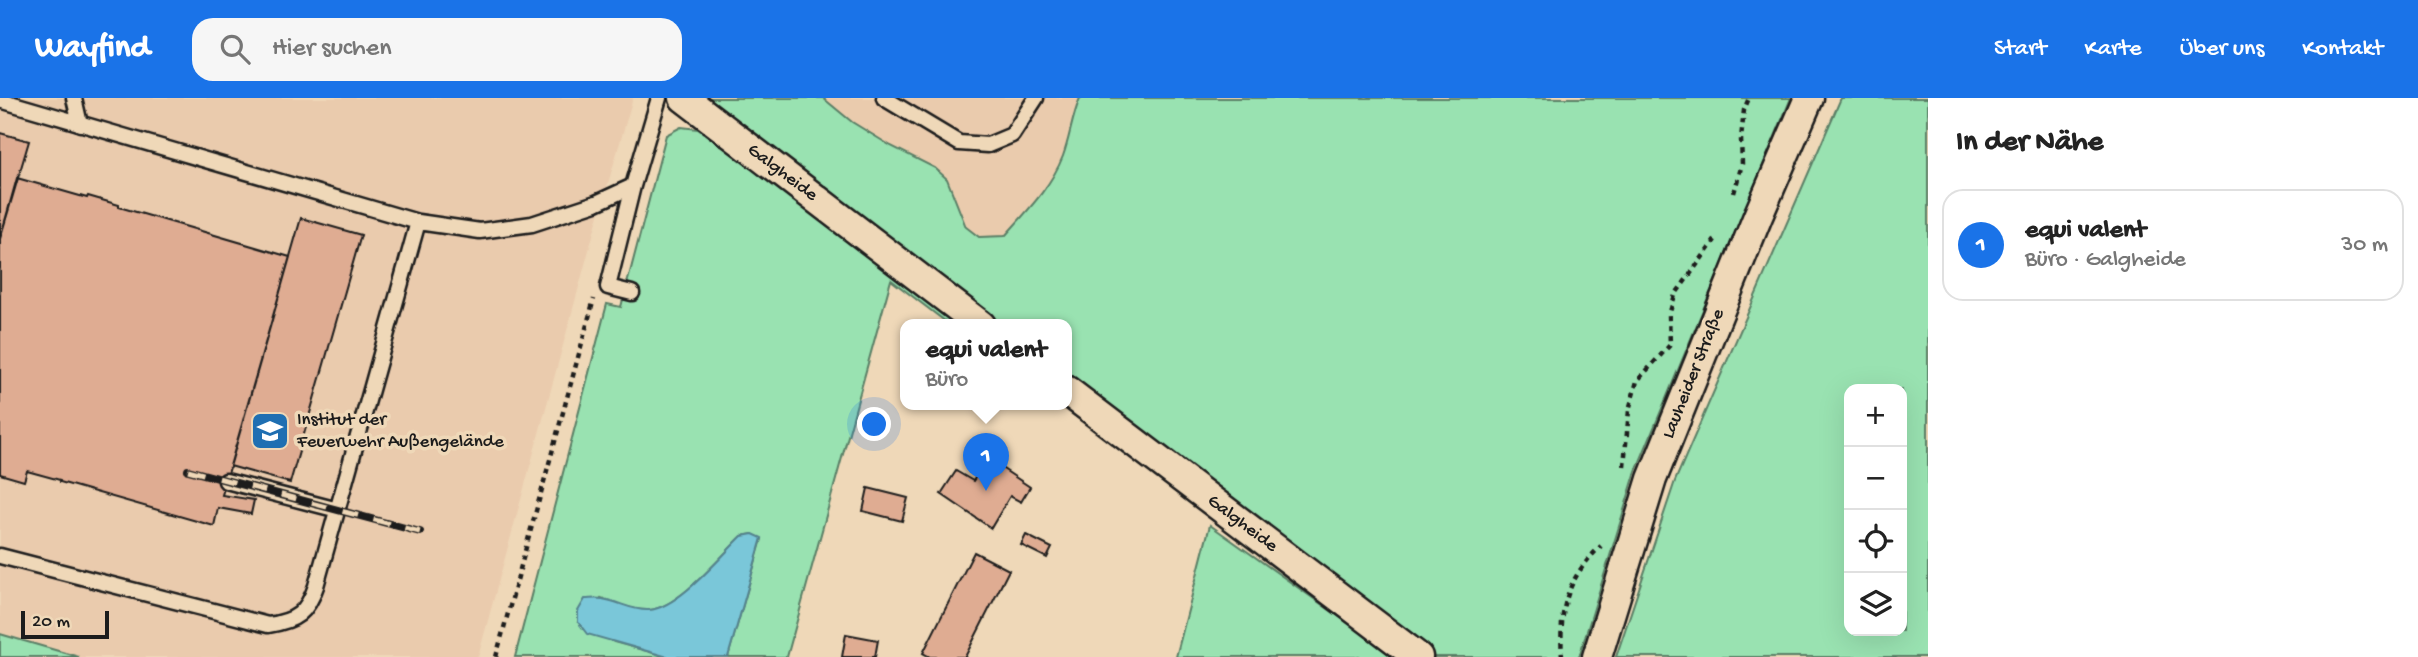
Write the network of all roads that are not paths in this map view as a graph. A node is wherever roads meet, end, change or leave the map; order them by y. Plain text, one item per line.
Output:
1 (75, 98) edge
2 (659, 98) edge
3 (684, 98) edge
4 (884, 98) edge
5 (1036, 98) edge
6 (1808, 98) edge
7 (0, 100) edge
8 (80, 124) junction
9 (634, 186) junction
10 (418, 222) junction
11 (632, 293) dead end
12 (973, 319) edge
13 (1072, 395) edge
14 (226, 481) dead end
15 (338, 510) junction
16 (0, 556) edge
17 (1418, 657) edge
18 (1597, 657) edge

1 - 8 lane
2 - 9 lane
3 - 12 street, Galgheide
4 - 5 lane
6 - 18 street, Lauheider Straße
7 - 8 lane
8 - 10 lane
9 - 10 lane
9 - 11 lane
10 - 15 lane
13 - 17 street, Galgheide
14 - 15 lane
15 - 16 lane

